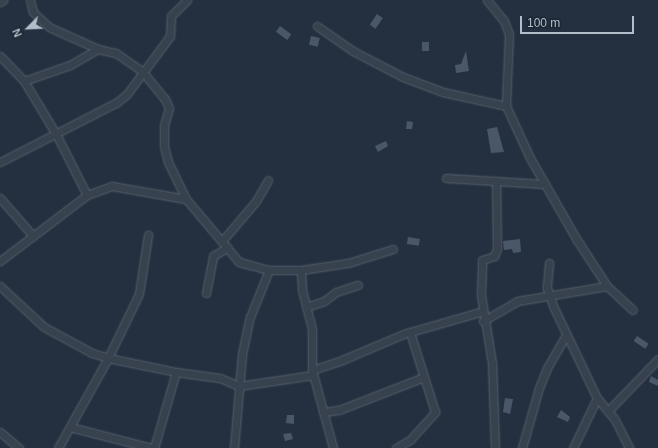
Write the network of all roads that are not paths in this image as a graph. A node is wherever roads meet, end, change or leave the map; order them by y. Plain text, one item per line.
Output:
1 (3, 0) edge
2 (30, 0) edge
3 (187, 0) edge
4 (487, 0) edge
5 (0, 2) edge
6 (317, 26) dead end
7 (98, 49) junction
8 (0, 56) edge
9 (2, 66) edge
10 (142, 72) junction
11 (24, 81) junction
12 (506, 106) junction
13 (56, 134) junction
14 (0, 162) edge
15 (446, 178) dead end
16 (268, 180) dead end
17 (496, 181) junction
18 (545, 184) junction
19 (87, 195) junction
20 (0, 198) edge
21 (186, 199) junction
22 (148, 235) dead end
23 (33, 236) junction
24 (222, 240) junction
25 (228, 247) junction
26 (393, 249) dead end
27 (0, 261) edge
28 (549, 263) dead end
29 (268, 270) junction
30 (301, 270) junction
31 (358, 284) dead end
32 (0, 286) edge
33 (607, 286) junction
34 (206, 293) dead end
35 (550, 296) junction
36 (306, 306) junction
37 (633, 310) dead end
38 (483, 311) junction
39 (484, 321) junction
40 (406, 333) dead end
41 (566, 335) junction
42 (108, 358) junction
43 (658, 359) edge
44 (176, 372) junction
45 (313, 372) junction
46 (424, 377) junction
47 (239, 386) junction
48 (597, 398) junction
49 (608, 411) junction
50 (323, 412) junction
51 (70, 427) junction
52 (0, 432) edge
53 (626, 446) edge
54 (19, 448) edge
55 (58, 448) edge
56 (153, 448) edge
57 (234, 448) edge
58 (333, 448) edge
59 (396, 448) edge
60 (495, 448) edge
61 (522, 448) edge
62 (573, 448) edge

1 - 5 street
2 - 7 street
3 - 10 street
4 - 12 street
6 - 12 street
7 - 10 street
7 - 11 street
8 - 9 street
9 - 11 street
10 - 13 street
10 - 21 street
11 - 13 street
12 - 18 street
13 - 14 street
13 - 19 street
15 - 17 street
16 - 24 street
17 - 18 street
17 - 38 street
18 - 33 street
19 - 21 street
19 - 23 street
20 - 23 street
21 - 24 street
22 - 42 street
23 - 27 street
24 - 25 street
25 - 29 street
25 - 34 street
26 - 30 street
28 - 35 street
29 - 30 street
29 - 47 street
30 - 36 street
31 - 36 street
32 - 42 street
33 - 35 street
33 - 37 street
35 - 39 street
35 - 41 street
36 - 45 street
38 - 39 street
38 - 46 street
39 - 60 street
40 - 45 street
41 - 48 street
41 - 61 street
42 - 44 street
42 - 51 street
43 - 49 street
44 - 47 street
44 - 56 street
45 - 47 street
45 - 50 street
46 - 50 street
46 - 59 street
47 - 57 street
48 - 49 street
48 - 62 street
49 - 53 street
50 - 58 street
51 - 55 street
51 - 56 street
52 - 54 street

